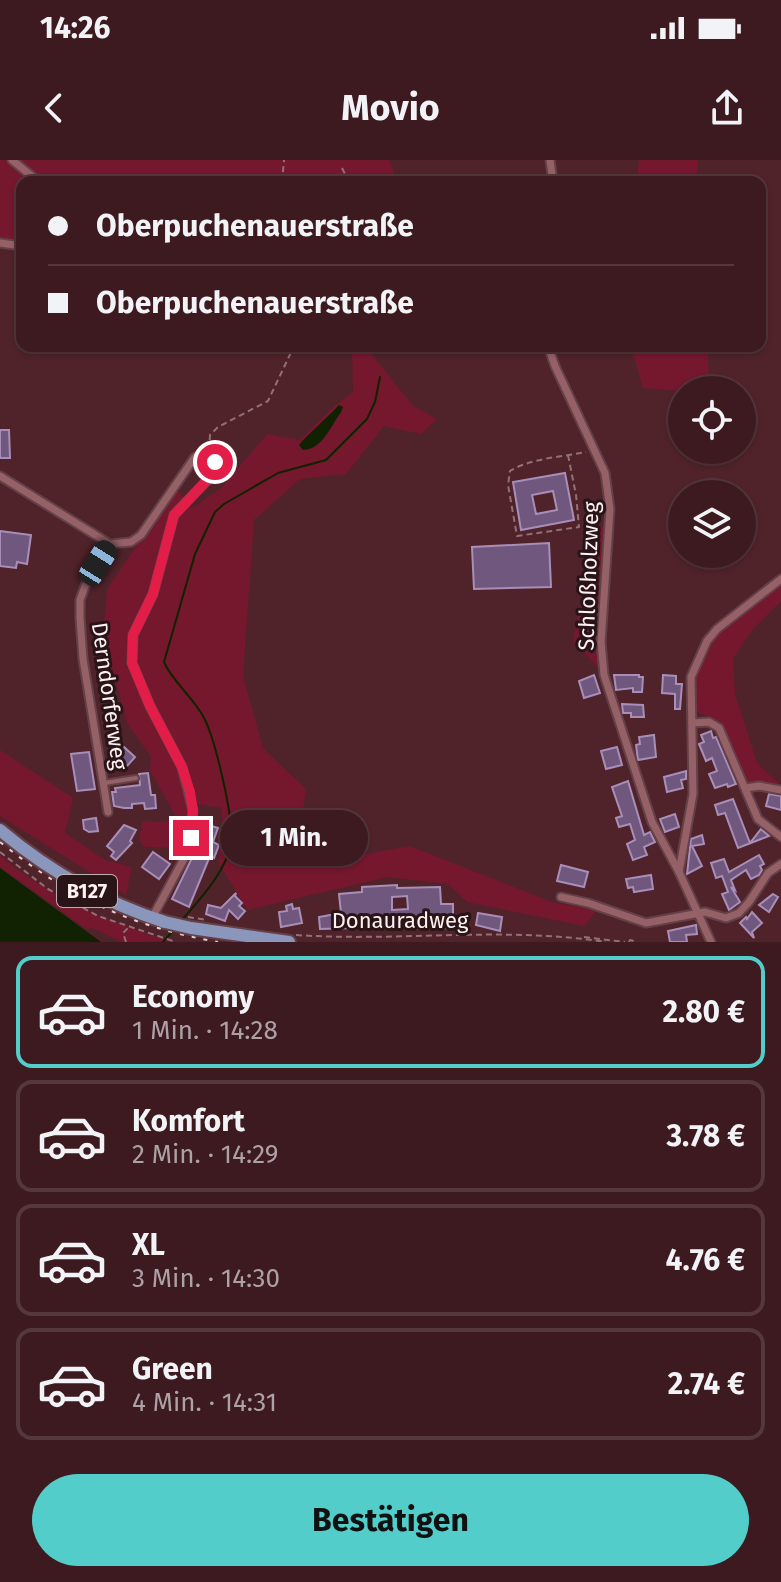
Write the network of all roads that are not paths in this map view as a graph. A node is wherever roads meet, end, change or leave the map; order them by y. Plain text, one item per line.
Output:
1 (12, 160) edge
2 (32, 176) edge
3 (550, 352) edge
4 (0, 476) edge
5 (110, 544) junction
6 (781, 579) edge
7 (692, 723) junction
8 (136, 778) dead end
9 (104, 783) junction
10 (746, 788) junction
11 (781, 790) edge
12 (108, 812) dead end
13 (0, 830) edge
14 (781, 837) edge
15 (781, 864) edge
16 (679, 872) junction
17 (561, 897) dead end
18 (698, 914) junction
19 (158, 920) junction
20 (292, 938) edge
21 (711, 942) edge

1 - 2 street
3 - 16 street, Schloßholzweg
4 - 5 street
5 - 9 street, Derndorferweg
5 - 19 street
6 - 7 street
7 - 10 street
7 - 16 street
8 - 9 lane
9 - 12 street, Derndorferweg
10 - 11 street
10 - 14 street
13 - 19 main road, B127
15 - 18 street
16 - 18 street, Schloßholzweg
17 - 18 street
18 - 21 street, Schloßholzweg
19 - 20 main road, B127, bridge

